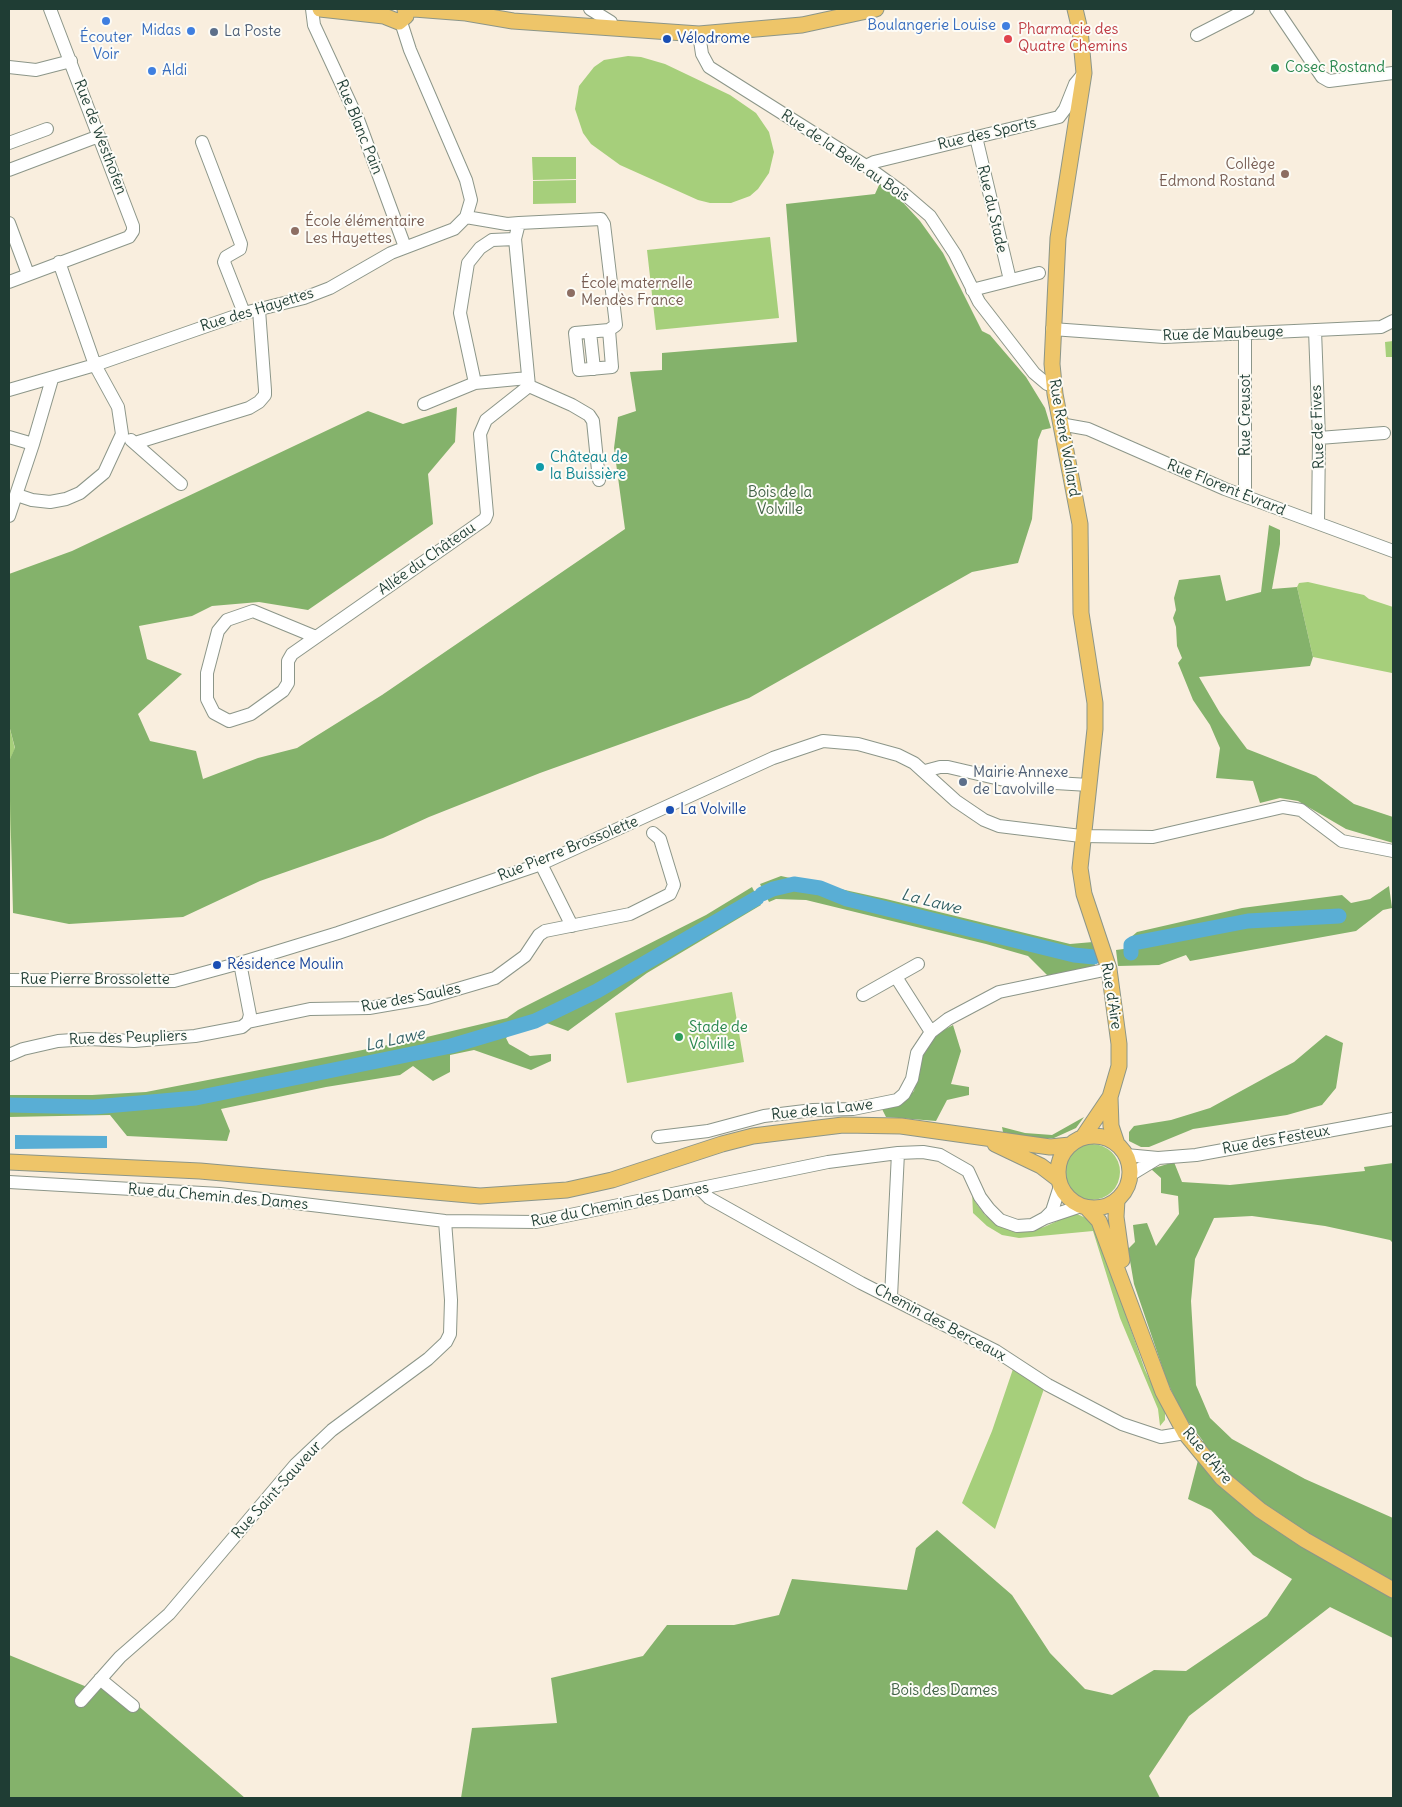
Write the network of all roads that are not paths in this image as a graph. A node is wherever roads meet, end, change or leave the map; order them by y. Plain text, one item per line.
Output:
1 (50, 9) edge
2 (312, 9) edge
3 (320, 9) edge
4 (590, 9) edge
5 (876, 9) edge
6 (1074, 9) edge
7 (1248, 9) edge
8 (1276, 9) edge
9 (401, 14) edge
10 (833, 14) edge
11 (612, 29) junction
12 (699, 34) junction
13 (1197, 35) dead end
14 (71, 61) junction
15 (9, 67) edge
16 (1084, 73) junction
17 (1393, 73) edge
18 (47, 129) dead end
19 (99, 136) junction
20 (976, 137) junction
21 (202, 142) dead end
22 (9, 143) edge
23 (866, 166) junction
24 (9, 170) edge
25 (466, 217) junction
26 (9, 223) edge
27 (520, 223) junction
28 (515, 238) junction
29 (406, 247) junction
30 (59, 262) junction
31 (1040, 273) dead end
32 (28, 274) junction
33 (1010, 280) junction
34 (9, 282) edge
35 (972, 290) junction
36 (259, 310) junction
37 (244, 313) junction
38 (1393, 322) edge
39 (613, 327) junction
40 (1052, 329) junction
41 (1315, 330) junction
42 (1245, 334) junction
43 (95, 365) junction
44 (52, 379) junction
45 (528, 382) junction
46 (475, 383) junction
47 (1054, 386) junction
48 (9, 390) edge
49 (424, 404) dead end
50 (1060, 424) junction
51 (1384, 433) dead end
52 (122, 434) junction
53 (9, 437) edge
54 (1319, 438) junction
55 (135, 443) junction
56 (33, 444) junction
57 (599, 480) dead end
58 (181, 484) dead end
59 (17, 495) junction
60 (1245, 496) junction
61 (9, 516) edge
62 (1318, 524) junction
63 (1393, 551) edge
64 (316, 637) junction
65 (925, 771) junction
66 (1089, 785) junction
67 (653, 833) dead end
68 (1081, 836) junction
69 (1393, 851) edge
70 (541, 864) junction
71 (1080, 868) joint
72 (572, 926) junction
73 (240, 963) junction
74 (918, 964) dead end
75 (1109, 969) junction
76 (896, 977) junction
77 (9, 980) edge
78 (863, 996) dead end
79 (248, 1022) junction
80 (931, 1032) junction
81 (9, 1055) edge
82 (1110, 1098) junction
83 (1393, 1119) edge
84 (658, 1137) dead end
85 (977, 1137) junction
86 (1083, 1137) junction
87 (1070, 1145) junction
88 (1121, 1149) junction
89 (898, 1153) junction
90 (1158, 1158) junction
91 (9, 1162) edge
92 (1130, 1175) junction
93 (9, 1182) edge
94 (1059, 1182) junction
95 (701, 1190) junction
96 (1117, 1200) junction
97 (1084, 1207) junction
98 (1045, 1218) junction
99 (445, 1221) junction
100 (1122, 1276) junction
101 (891, 1296) junction
102 (1185, 1433) junction
103 (1393, 1590) edge
104 (100, 1679) junction
105 (81, 1701) dead end
106 (133, 1706) dead end

1 - 14 street, Rue de Westhofen
2 - 29 street, Rue Blanc Pain
3 - 9 main road
4 - 11 street
5 - 10 main road
6 - 16 main road, Rue René Wallard
7 - 13 street
8 - 17 street
9 - 11 main road
9 - 25 street
10 - 12 main road
11 - 12 main road
12 - 23 street, Rue de la Belle au Bois
14 - 15 street
14 - 19 street, Rue de Westhofen
16 - 20 street, Rue des Sports
16 - 40 main road, Rue René Wallard
18 - 22 street
19 - 24 street
19 - 30 street, Rue de Westhofen
20 - 23 street, Rue des Sports
20 - 33 street, Rue du Stade
21 - 37 street
23 - 35 street, Rue de la Belle au Bois
25 - 27 street
25 - 29 street, Rue des Hayettes
26 - 32 street
27 - 28 street
27 - 39 street
28 - 45 street
28 - 46 street
29 - 36 street, Rue des Hayettes
30 - 32 street
30 - 43 street
31 - 33 street
32 - 34 street
33 - 35 street
35 - 47 street, Rue de la Belle au Bois
36 - 37 street, Rue des Hayettes
36 - 55 street
37 - 43 street, Rue des Hayettes
38 - 41 street, Rue de Maubeuge
39 - 39 street
40 - 42 street, Rue de Maubeuge
40 - 47 main road, Rue René Wallard
41 - 42 street, Rue de Maubeuge
41 - 54 street, Rue de Fives
42 - 60 street, Rue Creusot
43 - 44 street, Rue des Hayettes
43 - 52 street
44 - 48 street, Rue des Hayettes
44 - 56 street
45 - 46 street
45 - 57 street
45 - 64 street, Allée du Château
46 - 49 street
47 - 50 main road, Rue René Wallard
50 - 60 street, Rue Florent Evrard
50 - 66 main road, Rue René Wallard
51 - 54 street
52 - 55 street
52 - 59 street
53 - 56 street
54 - 62 street, Rue de Fives
55 - 58 street
56 - 59 street
59 - 61 street
60 - 62 street, Rue Florent Evrard
62 - 63 street, Rue Florent Evrard
64 - 64 street, Allée du Château
65 - 66 street
65 - 68 street, Rue Pierre Brossolette
65 - 70 street, Rue Pierre Brossolette
66 - 68 main road, Rue René Wallard
67 - 72 street
68 - 69 street, Rue Pierre Brossolette
68 - 71 main road, Rue René Wallard
70 - 72 street
70 - 73 street, Rue Pierre Brossolette
71 - 75 main road, Rue d'Aire
72 - 79 street, Rue des Saules
73 - 77 street, Rue Pierre Brossolette
73 - 79 street
74 - 76 street
75 - 80 street, Rue de la Lawe
75 - 82 main road, Rue d'Aire
76 - 78 street
76 - 80 street
79 - 81 street, Rue des Peupliers
80 - 84 street, Rue de la Lawe
82 - 86 main road, Rue d'Aire
82 - 88 main road, Rue d'Aire
83 - 90 street, Rue des Festeux
85 - 87 main road
85 - 91 main road
85 - 94 main road
86 - 87 main road
86 - 88 main road
87 - 94 main road
88 - 90 street, Rue des Festeux
88 - 92 main road
89 - 95 street, Rue du Chemin des Dames
89 - 98 street, Rue du Chemin des Dames
89 - 101 street
90 - 92 street, Rue des Festeux
92 - 96 main road
93 - 99 street, Rue du Chemin des Dames
94 - 97 main road
94 - 98 street
95 - 99 street, Rue du Chemin des Dames
95 - 101 street, Chemin des Berceaux
96 - 97 main road
96 - 100 main road, Rue d'Aire
97 - 98 street, Rue du Chemin des Dames
97 - 100 main road, Rue d'Aire
99 - 104 street, Rue Saint-Sauveur
100 - 102 main road, Rue d'Aire
101 - 102 street, Chemin des Berceaux
102 - 103 main road, Rue d'Aire
104 - 105 street, Rue Saint-Sauveur
104 - 106 street

